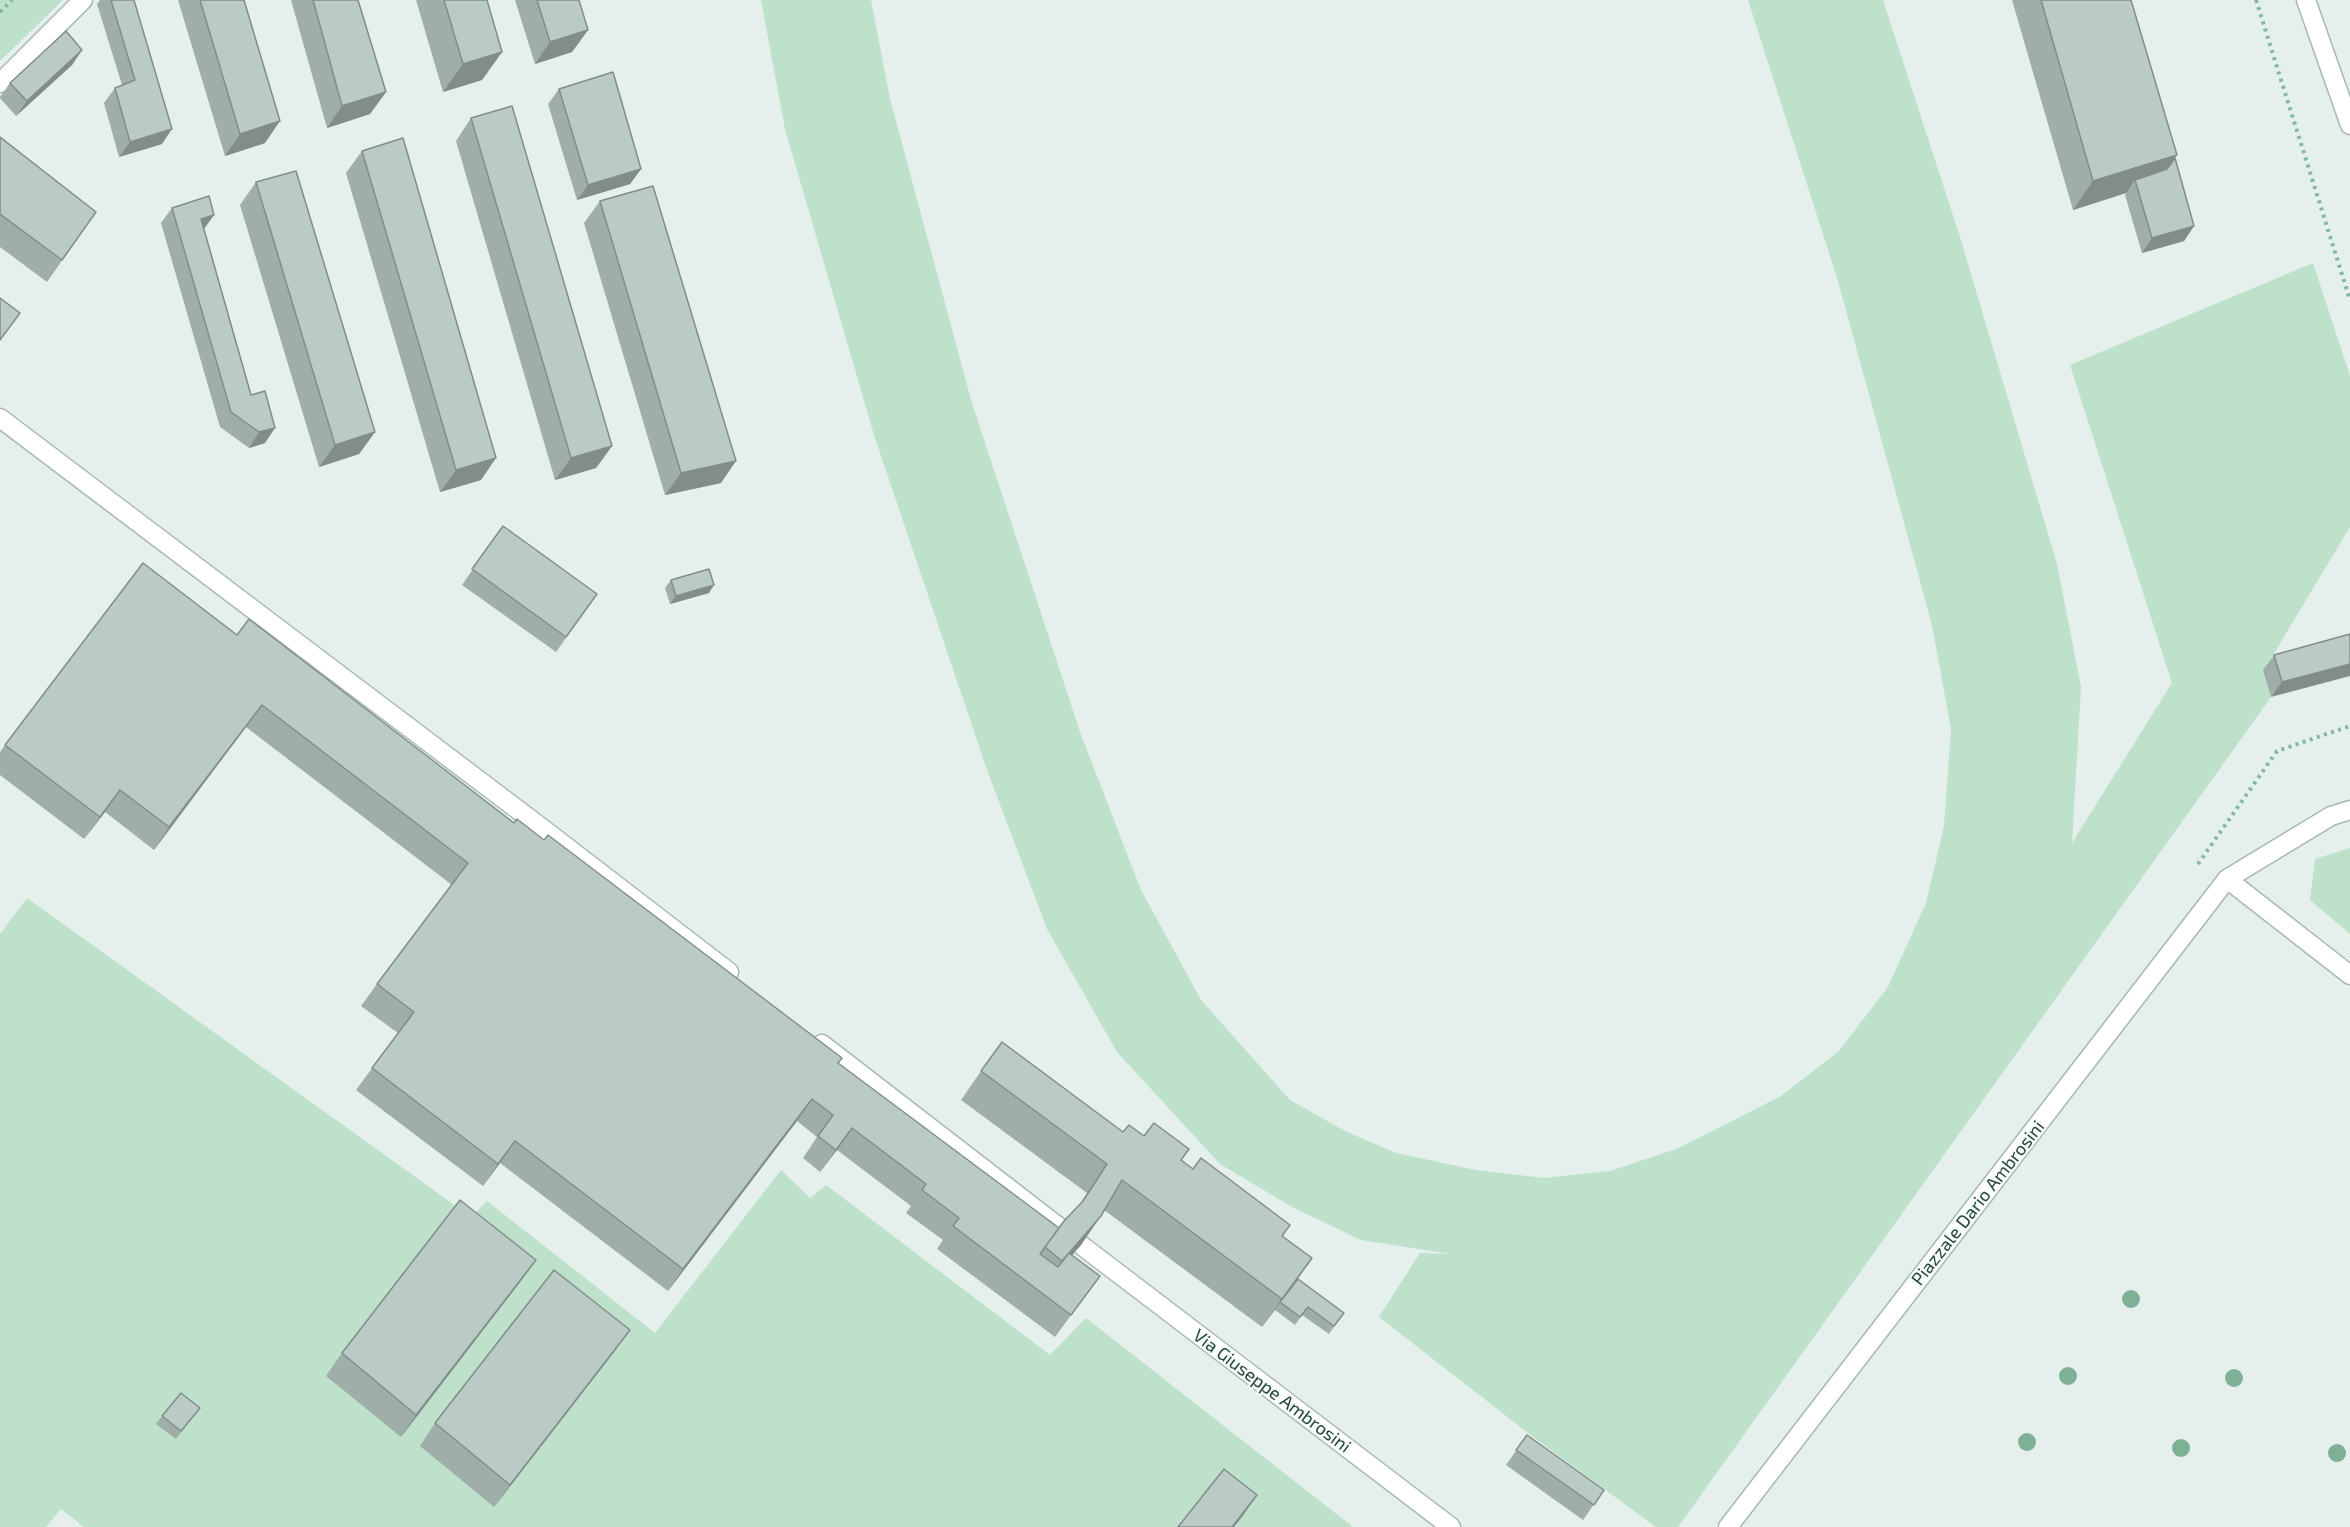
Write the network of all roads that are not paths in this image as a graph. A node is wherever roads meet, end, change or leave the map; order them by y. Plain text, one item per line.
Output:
1 (83, 0) edge
2 (2306, 0) edge
3 (0, 83) edge
4 (2350, 125) edge
5 (0, 418) edge
6 (2350, 810) edge
7 (2227, 879) junction
8 (2350, 975) edge
9 (741, 981) edge
10 (807, 1033) edge
11 (1063, 1230) edge
12 (1087, 1250) edge
13 (1451, 1527) edge
14 (1728, 1527) edge

1 - 3 street
2 - 4 street
5 - 9 street
6 - 7 street, Piazzale Dario Ambrosini
7 - 8 street
7 - 14 street, Piazzale Dario Ambrosini
10 - 11 street
12 - 13 street, Via Giuseppe Ambrosini

